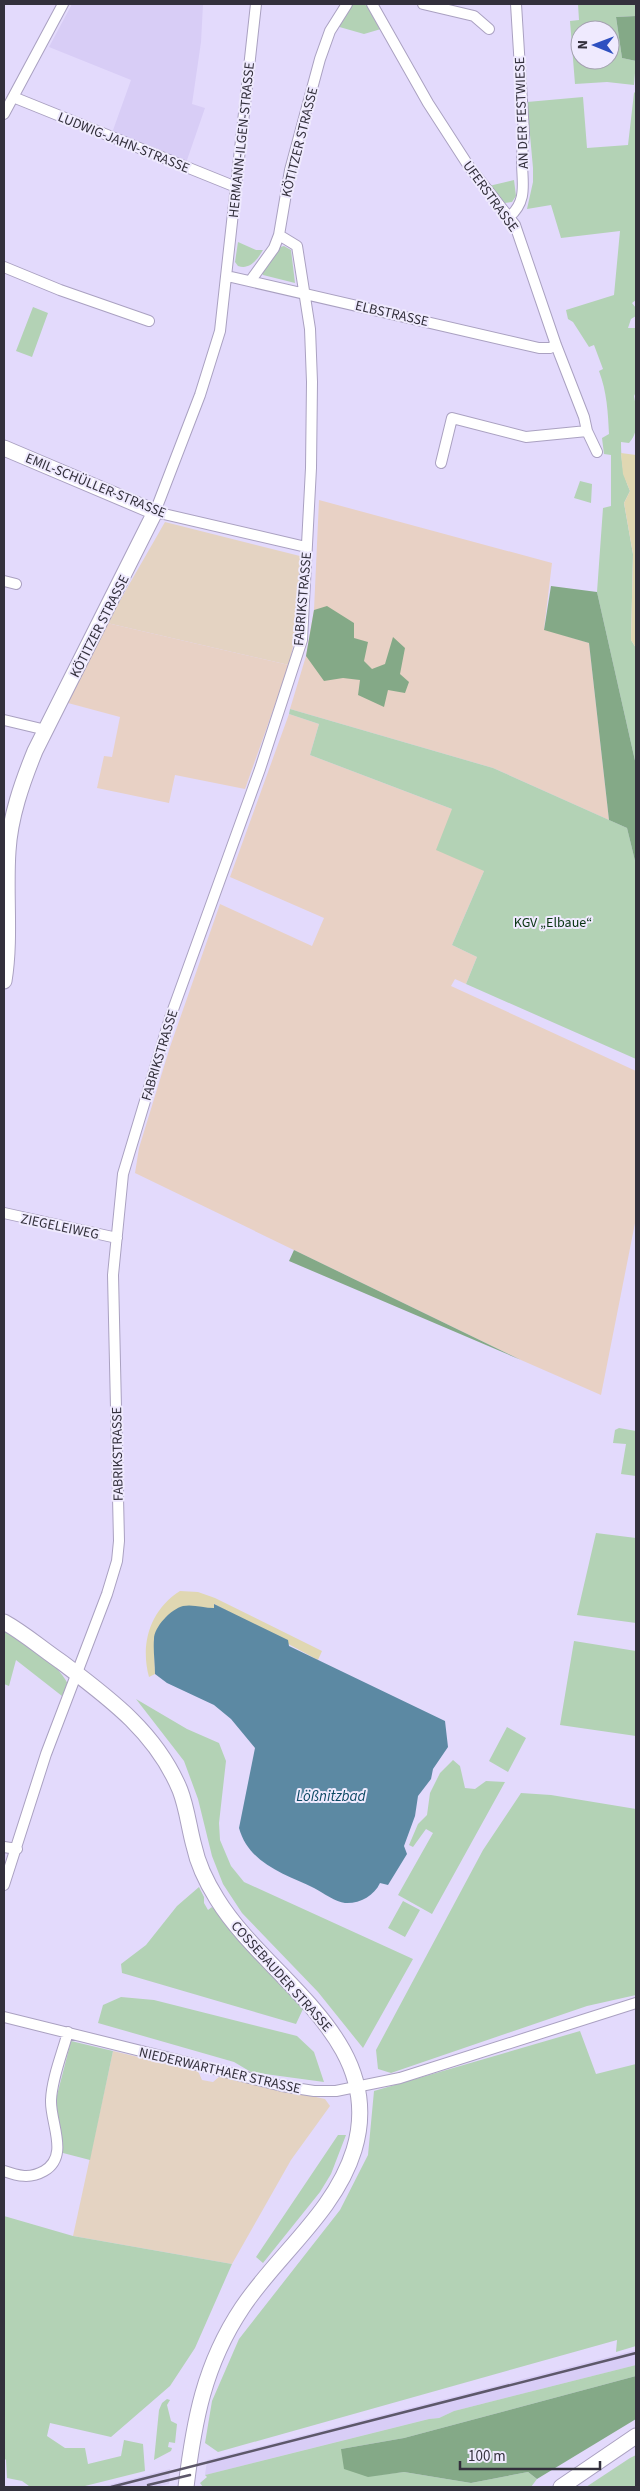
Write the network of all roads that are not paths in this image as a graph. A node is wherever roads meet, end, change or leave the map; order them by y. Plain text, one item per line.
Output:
1 (256, 4) edge
2 (347, 4) edge
3 (423, 4) edge
4 (516, 4) edge
5 (59, 5) edge
6 (374, 5) edge
7 (489, 29) dead end
8 (13, 97) junction
9 (4, 114) edge
10 (236, 187) junction
11 (509, 217) junction
12 (279, 235) junction
13 (4, 267) edge
14 (227, 276) junction
15 (251, 280) junction
16 (305, 293) junction
17 (150, 321) dead end
18 (556, 345) junction
19 (587, 431) junction
20 (4, 448) edge
21 (597, 452) dead end
22 (440, 463) dead end
23 (155, 512) junction
24 (306, 547) junction
25 (4, 581) edge
26 (16, 584) dead end
27 (4, 720) edge
28 (46, 730) junction
29 (4, 981) edge
30 (4, 1214) edge
31 (116, 1238) junction
32 (4, 1622) edge
33 (78, 1675) junction
34 (4, 1847) edge
35 (17, 1849) junction
36 (4, 1884) edge
37 (636, 2003) edge
38 (4, 2017) edge
39 (68, 2032) junction
40 (356, 2088) junction
41 (4, 2171) edge
42 (636, 2436) edge
43 (186, 2487) edge
44 (561, 2487) edge

1 - 10 street, HERMANN-ILGEN-STRASSE
2 - 12 street, KÖTITZER STRASSE
3 - 7 street
4 - 11 street, AN DER FESTWIESE
5 - 8 street
6 - 11 street, UFERSTRASSE
8 - 9 street
8 - 10 street, LUDWIG-JAHN-STRASSE
10 - 14 street, HERMANN-ILGEN-STRASSE
11 - 18 street, UFERSTRASSE
12 - 15 street, KÖTITZER STRASSE
12 - 16 street, FABRIKSTRASSE
13 - 17 street
14 - 15 street, ELBSTRASSE
14 - 23 street, KÖTITZER STRASSE
15 - 16 street, ELBSTRASSE
16 - 18 street, ELBSTRASSE
16 - 24 street, FABRIKSTRASSE
18 - 19 street, UFERSTRASSE
19 - 21 street, UFERSTRASSE
19 - 22 street
20 - 23 street, EMIL-SCHÜLLER-STRASSE
23 - 24 street, EMIL-SCHÜLLER-STRASSE
23 - 28 street, KÖTITZER STRASSE
24 - 31 street, FABRIKSTRASSE
25 - 26 street
27 - 28 street
28 - 29 street, KÖTITZER STRASSE
30 - 31 street, ZIEGELEIWEG
31 - 33 street, FABRIKSTRASSE
32 - 33 street, COSSEBAUDER STRASSE
33 - 35 street, FABRIKSTRASSE
33 - 40 street, COSSEBAUDER STRASSE
34 - 35 street
35 - 36 street, FABRIKSTRASSE
37 - 40 street, NIEDERWARTHAER STRASSE
38 - 39 street, NIEDERWARTHAER STRASSE
39 - 40 street, NIEDERWARTHAER STRASSE
39 - 41 street
40 - 43 street, COSSEBAUDER STRASSE
42 - 44 street

